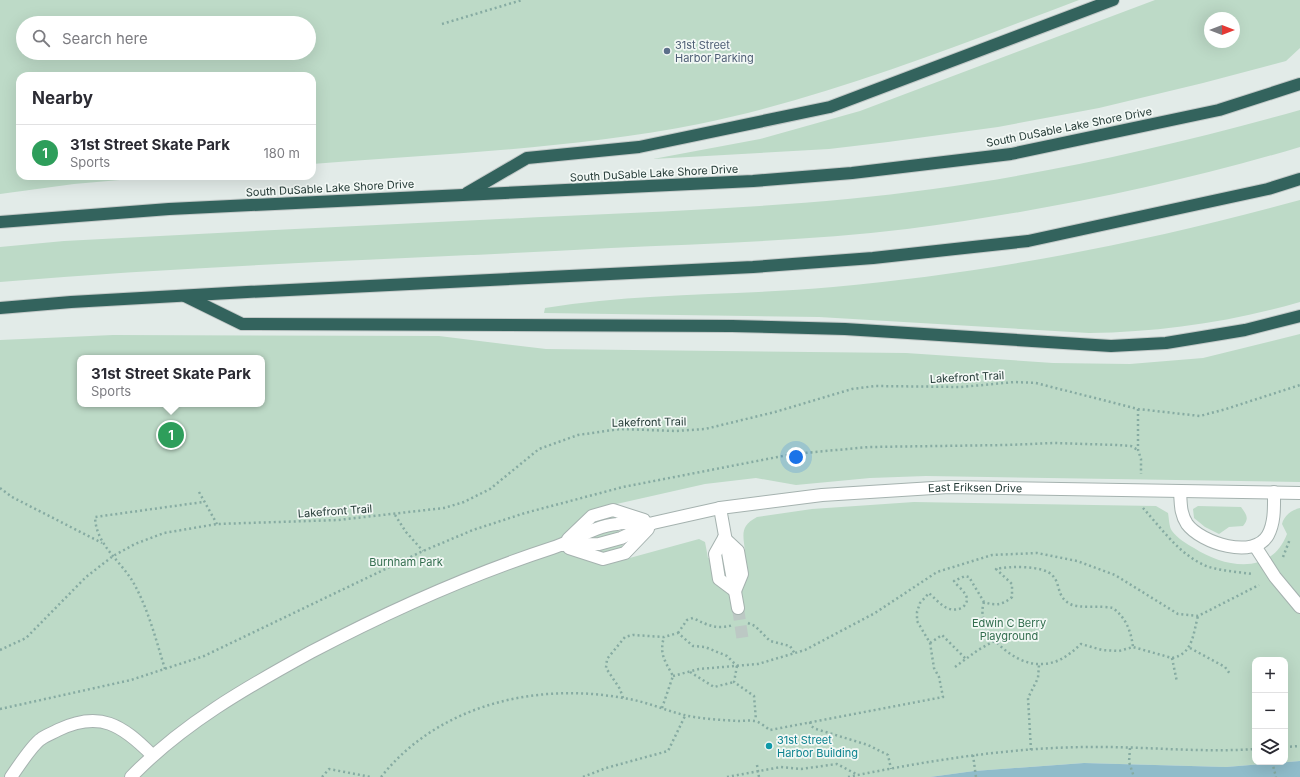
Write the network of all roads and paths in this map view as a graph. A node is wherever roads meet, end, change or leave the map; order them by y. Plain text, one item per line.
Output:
1 (522, 0) edge
2 (1113, 0) edge
3 (442, 24) dead end
4 (1300, 84) edge
5 (1300, 179) edge
6 (464, 195) junction
7 (0, 222) edge
8 (184, 296) junction
9 (0, 308) edge
10 (1300, 316) edge
11 (1300, 385) edge
12 (1138, 409) junction
13 (1140, 473) dead end
14 (0, 488) edge
15 (199, 492) dead end
16 (1180, 492) junction
17 (1274, 492) junction
18 (1300, 493) edge
19 (203, 502) junction
20 (720, 508) junction
21 (396, 515) junction
22 (653, 523) junction
23 (217, 524) junction
24 (102, 543) junction
25 (562, 545) junction
26 (1255, 546) junction
27 (423, 551) dead end
28 (113, 556) junction
29 (1275, 576) junction
30 (984, 602) junction
31 (738, 608) tunnel mouth
32 (1300, 608) edge
33 (1198, 616) junction
34 (746, 623) dead end
35 (736, 624) dead end
36 (678, 634) junction
37 (664, 637) junction
38 (996, 640) junction
39 (930, 643) junction
40 (1132, 647) junction
41 (1190, 648) junction
42 (0, 650) edge
43 (795, 654) junction
44 (1172, 658) junction
45 (966, 659) junction
46 (1039, 665) junction
47 (737, 666) junction
48 (955, 667) dead end
49 (165, 669) dead end
50 (690, 672) junction
51 (1230, 674) dead end
52 (673, 676) junction
53 (734, 682) junction
54 (1177, 682) dead end
55 (623, 698) junction
56 (662, 708) junction
57 (685, 716) junction
58 (756, 720) junction
59 (810, 722) junction
60 (1300, 746) edge
61 (1288, 747) edge
62 (1130, 748) junction
63 (1252, 749) edge
64 (1031, 750) junction
65 (152, 755) junction
66 (973, 755) junction
67 (328, 764) dead end
68 (757, 765) dead end
69 (1273, 765) edge
70 (328, 769) junction
71 (891, 769) junction
72 (759, 771) junction
73 (858, 775) junction
74 (11, 777) edge
75 (131, 777) edge
76 (322, 777) edge
77 (371, 777) edge
78 (381, 777) edge
79 (583, 777) edge
80 (727, 777) edge
81 (760, 777) edge
82 (848, 777) edge
83 (976, 777) edge
84 (1134, 777) edge
85 (1276, 777) edge

1 - 3 path
2 - 6 highway
4 - 6 highway, South DuSable Lake Shore Drive
5 - 8 highway
6 - 7 highway, South DuSable Lake Shore Drive
8 - 9 highway
8 - 10 highway
11 - 12 path, Lakefront Trail
12 - 13 path
12 - 21 path, Lakefront Trail
14 - 24 path
15 - 19 path
16 - 17 street, East Eriksen Drive
16 - 20 street, East Eriksen Drive
16 - 26 street
17 - 18 street, East Eriksen Drive
17 - 26 street
19 - 23 path
19 - 24 path
20 - 22 street, East Eriksen Drive
20 - 31 street
21 - 23 path, Lakefront Trail
21 - 27 path
22 - 25 street, East Eriksen Drive
22 - 25 street
23 - 28 path, Lakefront Trail
24 - 28 path
25 - 65 street, East Eriksen Drive
26 - 29 street
28 - 42 path, Lakefront Trail
28 - 49 path
29 - 32 street
29 - 33 path
30 - 38 path
30 - 39 path
30 - 40 path
33 - 41 path
33 - 43 path
34 - 43 path
35 - 36 path
36 - 37 path
36 - 47 path
37 - 52 path
37 - 55 path
38 - 45 path
38 - 46 path
39 - 45 path
39 - 59 path
40 - 44 path
40 - 46 path
41 - 44 path
41 - 51 path
43 - 47 path
44 - 54 path
45 - 48 path
46 - 64 path
47 - 50 path
47 - 53 path
50 - 52 path
50 - 53 path
52 - 56 path
53 - 58 path
55 - 56 path
55 - 78 path
56 - 57 path
57 - 58 path
57 - 79 path
58 - 59 path
59 - 71 path
60 - 61 path
62 - 63 path
62 - 64 path
62 - 84 path
64 - 66 path
65 - 74 street
65 - 75 street, East Eriksen Drive
66 - 71 path
66 - 83 path
67 - 70 path
68 - 72 path
69 - 85 path
70 - 76 path
70 - 77 path
71 - 73 path
72 - 73 path
72 - 80 path
72 - 81 path
73 - 82 path

